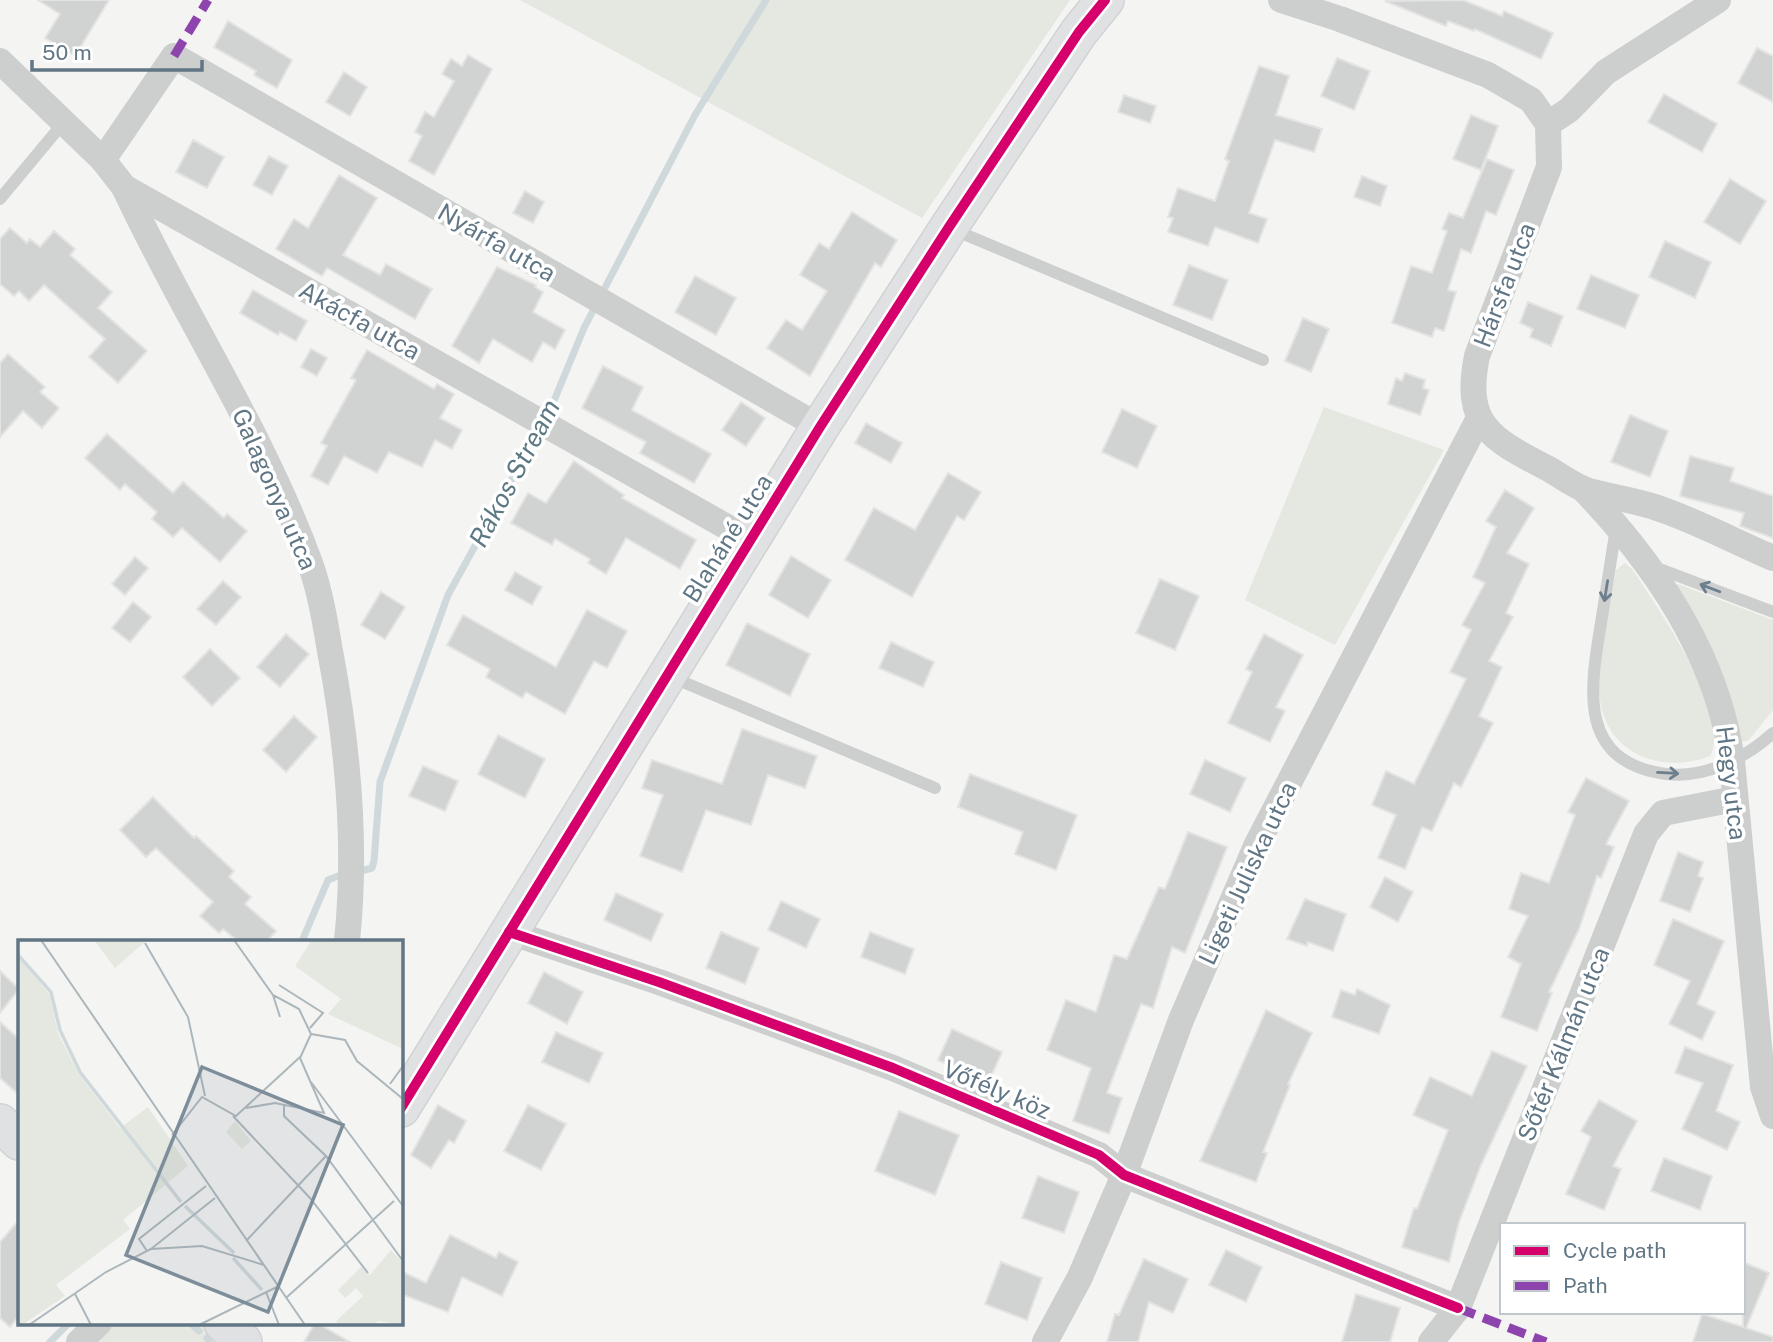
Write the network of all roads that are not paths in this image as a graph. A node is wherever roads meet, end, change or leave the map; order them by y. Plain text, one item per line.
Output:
1 (1105, 0) edge
2 (1281, 0) edge
3 (1718, 0) edge
4 (0, 61) edge
5 (64, 122) junction
6 (1548, 124) junction
7 (103, 160) junction
8 (124, 187) junction
9 (0, 199) edge
10 (949, 227) junction
11 (1263, 360) dead end
12 (1479, 418) junction
13 (820, 427) junction
14 (1584, 490) junction
15 (1617, 524) junction
16 (750, 540) junction
17 (1773, 558) edge
18 (1647, 564) junction
19 (1773, 612) edge
20 (667, 675) junction
21 (1773, 733) edge
22 (1732, 761) junction
23 (935, 788) dead end
24 (1735, 799) junction
25 (509, 932) junction
26 (347, 940) edge
27 (402, 1106) edge
28 (1773, 1116) edge
29 (0, 1124) edge
30 (18, 1140) edge
31 (1124, 1175) junction
32 (1458, 1308) junction
33 (98, 1324) edge
34 (224, 1324) edge
35 (267, 1324) edge
36 (79, 1342) edge
37 (243, 1342) edge
38 (255, 1342) edge
39 (1045, 1342) edge
40 (1431, 1342) edge

1 - 10 street, Blaháné utca
2 - 6 street
3 - 6 street
4 - 5 street, Akácfa utca
5 - 7 street, Akácfa utca
5 - 9 lane
6 - 12 street, Hársfa utca
7 - 8 street, Akácfa utca
7 - 13 street, Nyárfa utca
8 - 16 street, Akácfa utca
8 - 26 street, Galagonya utca
10 - 11 lane
10 - 13 street, Blaháné utca
12 - 14 street
12 - 31 street, Ligeti Juliska utca
13 - 16 street, Blaháné utca
14 - 15 street, Hegy utca
14 - 17 street
15 - 18 street, Hegy utca
15 -> 22 lane
16 - 20 street, Blaháné utca
19 -> 18 lane
18 - 22 street, Hegy utca
20 - 23 lane
20 - 25 street, Blaháné utca
21 - 22 lane
22 - 24 street, Hegy utca
24 - 28 street, Hegy utca
24 - 32 street, Sőtér Kálmán utca
25 - 27 street, Blaháné utca
25 - 31 street, Vőfély köz
29 - 30 street
31 - 32 street, Vőfély köz
31 - 39 street, Ligeti Juliska utca
32 - 40 street, Sőtér Kálmán utca
33 - 36 street
34 - 37 street
35 - 38 street

